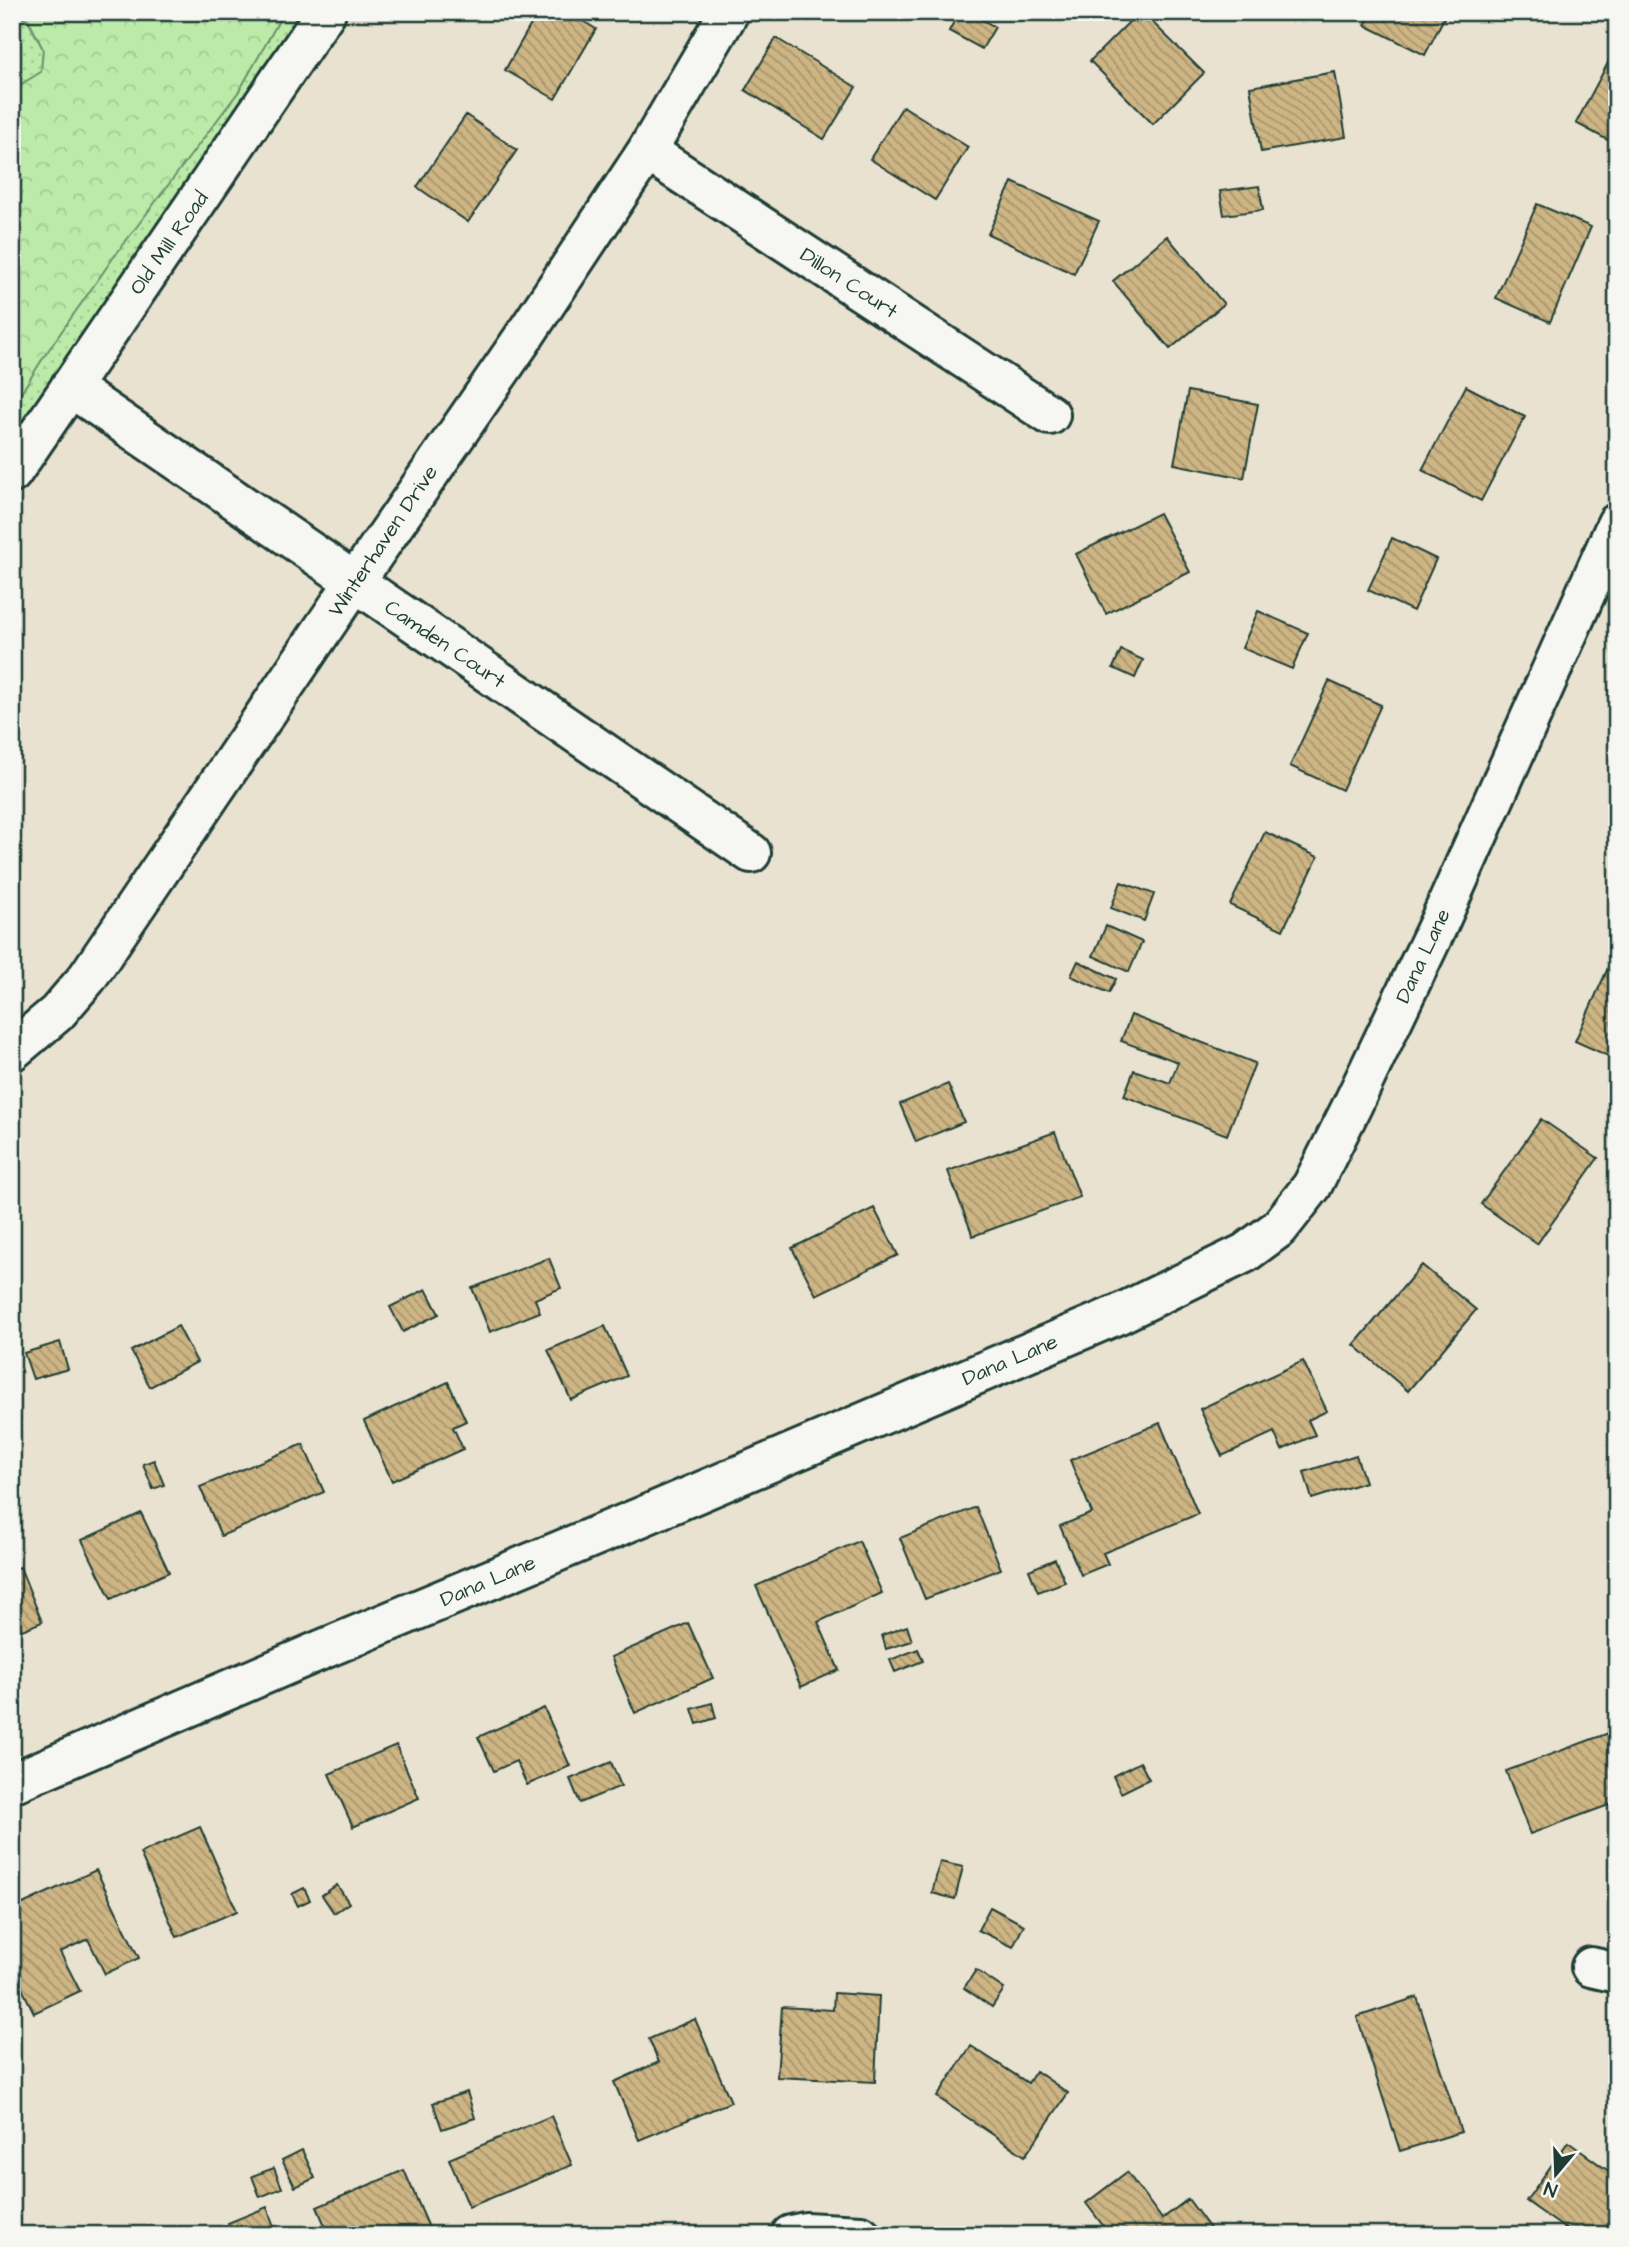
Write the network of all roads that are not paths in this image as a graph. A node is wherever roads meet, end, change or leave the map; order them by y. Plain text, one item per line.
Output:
1 (326, 12) edge
2 (729, 12) edge
3 (647, 151) junction
4 (70, 387) junction
5 (1050, 415) dead end
6 (12, 473) edge
7 (1617, 523) edge
8 (354, 583) junction
9 (751, 853) dead end
10 (12, 1051) edge
11 (12, 1783) edge
12 (791, 2235) edge
13 (861, 2235) edge

1 - 4 street, Old Mill Road
2 - 3 street, Winterhaven Drive
3 - 5 street, Dillon Court
3 - 8 street, Winterhaven Drive
4 - 6 street, Old Mill Road
4 - 8 street, Camden Court
7 - 11 street, Dana Lane
8 - 9 street, Camden Court
8 - 10 street, Winterhaven Drive
12 - 13 street

